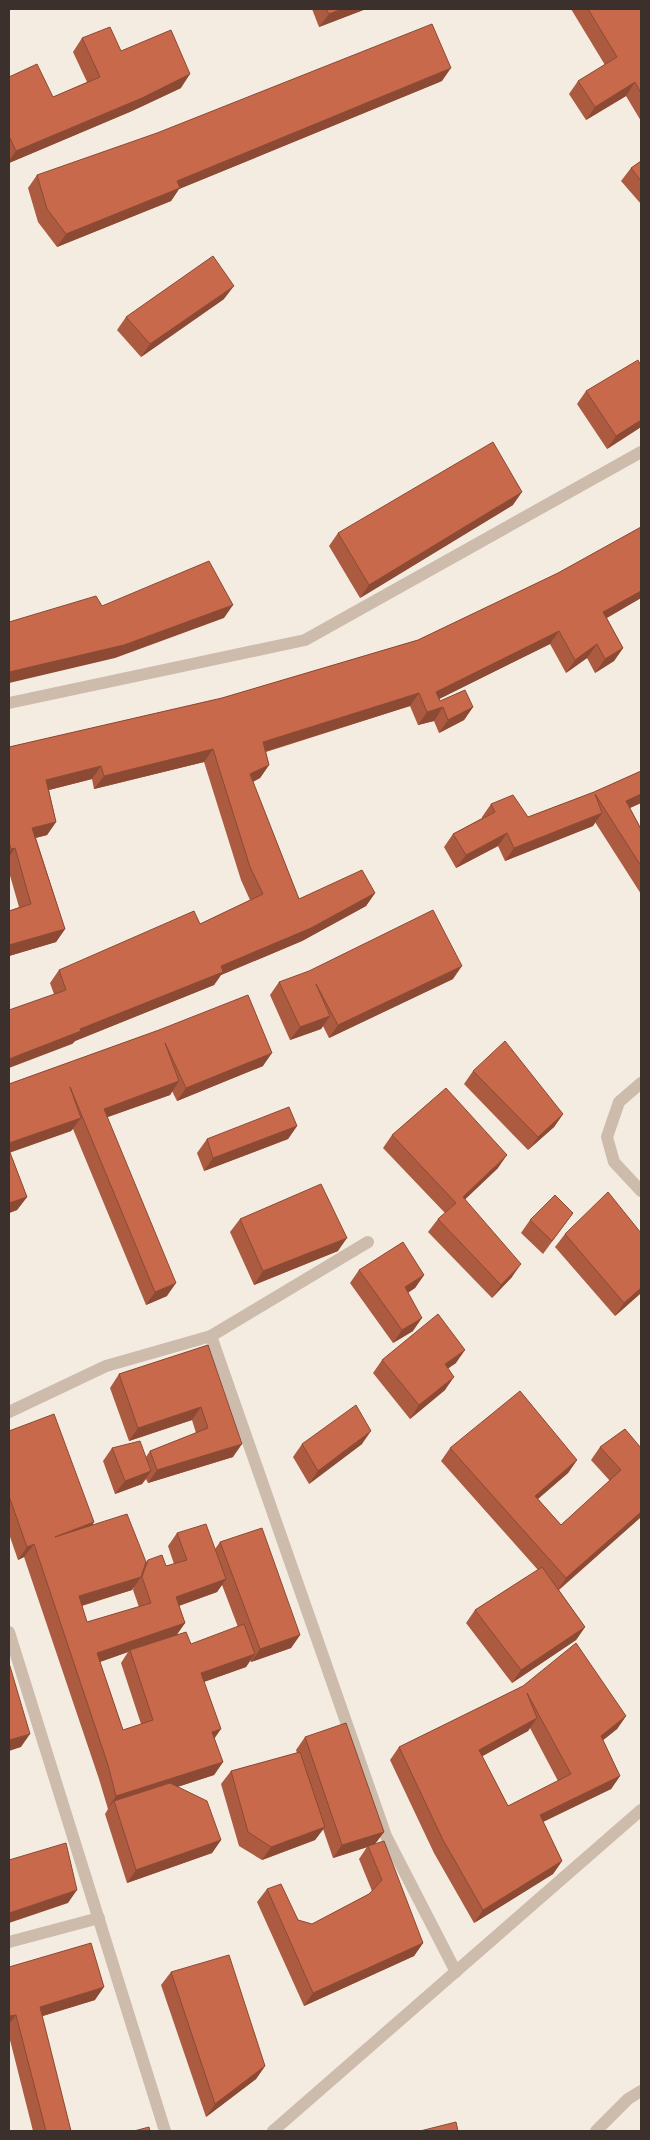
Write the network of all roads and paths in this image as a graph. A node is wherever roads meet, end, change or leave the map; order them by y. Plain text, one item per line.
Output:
1 (641, 452) edge
2 (9, 703) edge
3 (641, 1083) edge
4 (641, 1192) edge
5 (368, 1242) dead end
6 (211, 1336) junction
7 (9, 1412) edge
8 (9, 1632) edge
9 (641, 1810) edge
10 (99, 1918) junction
11 (9, 1942) edge
12 (456, 1972) junction
13 (641, 2091) edge
14 (165, 2131) edge
15 (273, 2131) edge
16 (596, 2131) edge

1 - 2 street
3 - 4 street
5 - 6 street
6 - 7 street
6 - 12 street
8 - 10 street
9 - 12 street
10 - 11 street
10 - 14 street
12 - 15 street
13 - 16 street

